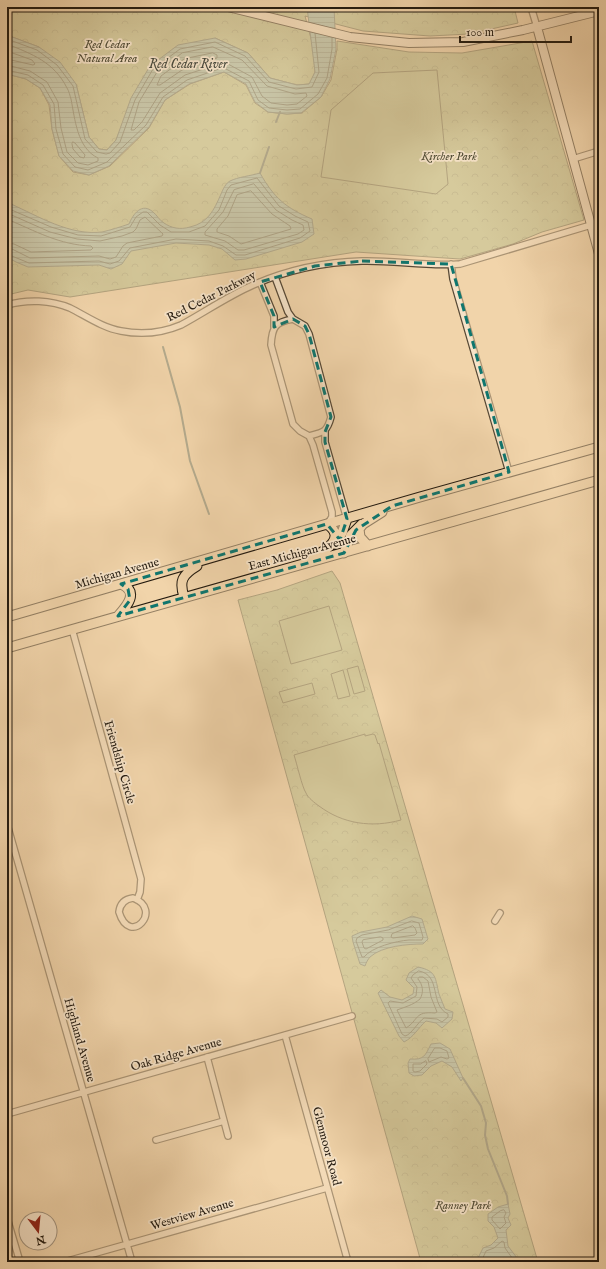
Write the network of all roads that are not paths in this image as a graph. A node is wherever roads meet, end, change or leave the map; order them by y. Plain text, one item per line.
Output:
1 (228, 7) edge
2 (531, 7) edge
3 (599, 11) edge
4 (536, 27) junction
5 (599, 151) edge
6 (573, 159) junction
7 (591, 225) junction
8 (599, 254) edge
9 (451, 264) junction
10 (275, 277) junction
11 (260, 282) junction
12 (7, 305) edge
13 (292, 319) junction
14 (274, 327) junction
15 (324, 432) junction
16 (309, 436) junction
17 (599, 448) edge
18 (509, 472) junction
19 (599, 480) edge
20 (392, 506) junction
21 (347, 519) junction
22 (327, 524) junction
23 (363, 524) junction
24 (368, 546) junction
25 (329, 547) junction
26 (233, 552) joint
27 (344, 553) junction
28 (207, 560) junction
29 (296, 566) junction
30 (121, 584) junction
31 (184, 597) junction
32 (7, 616) edge
33 (118, 616) junction
34 (72, 629) junction
35 (9, 648) edge
36 (7, 824) edge
37 (137, 900) junction
38 (500, 913) dead end
39 (496, 921) dead end
40 (352, 1016) dead end
41 (285, 1035) junction
42 (207, 1057) junction
43 (84, 1092) junction
44 (7, 1114) edge
45 (224, 1121) junction
46 (228, 1136) dead end
47 (156, 1140) dead end
48 (327, 1188) junction
49 (7, 1218) edge
50 (127, 1244) junction
51 (20, 1262) edge
52 (64, 1262) edge
53 (132, 1262) edge
54 (348, 1262) edge

1 - 4 street
2 - 4 street
3 - 4 street
4 - 6 street
5 - 6 street
6 - 7 street
7 - 8 street
7 - 9 street, Red Cedar Parkway
9 - 10 street, Red Cedar Parkway
9 - 18 street
10 - 11 street, Red Cedar Parkway
10 - 13 street
11 - 12 street, Red Cedar Parkway
11 - 14 street
13 - 14 street
13 - 15 street
14 - 16 street
15 - 16 street
15 - 21 street
16 - 22 street
17 - 18 main road, East Michigan Avenue
18 - 20 main road, East Michigan Avenue
19 - 24 main road, East Michigan Avenue
20 - 21 main road, East Michigan Avenue
20 - 23 main road
21 - 22 main road, East Michigan Avenue
21 - 25 main road
22 - 25 main road
22 - 26 main road, East Michigan Avenue
23 - 24 main road
23 - 27 main road
24 - 27 main road, East Michigan Avenue
25 - 29 main road
26 - 28 main road, Michigan Avenue
27 - 29 main road, East Michigan Avenue
28 - 30 main road, Michigan Avenue
28 - 31 main road
29 - 31 main road, East Michigan Avenue
30 - 32 main road, Michigan Avenue
30 - 33 main road
31 - 33 main road, East Michigan Avenue
33 - 34 main road, East Michigan Avenue
34 - 35 main road, East Michigan Avenue
34 - 37 street, Friendship Circle
36 - 43 street, Highland Avenue
37 - 37 street
38 - 39 street
40 - 41 street, Oak Ridge Avenue
41 - 42 street, Oak Ridge Avenue
41 - 48 street, Glenmoor Road
42 - 43 street, Oak Ridge Avenue
42 - 45 street
43 - 44 street, Oak Ridge Avenue
43 - 50 street, Highland Avenue
45 - 46 street
45 - 47 street
48 - 50 street, Westview Avenue
48 - 54 street, Glenmoor Road
49 - 51 street
50 - 52 street, Westview Avenue
50 - 53 street, Highland Avenue

